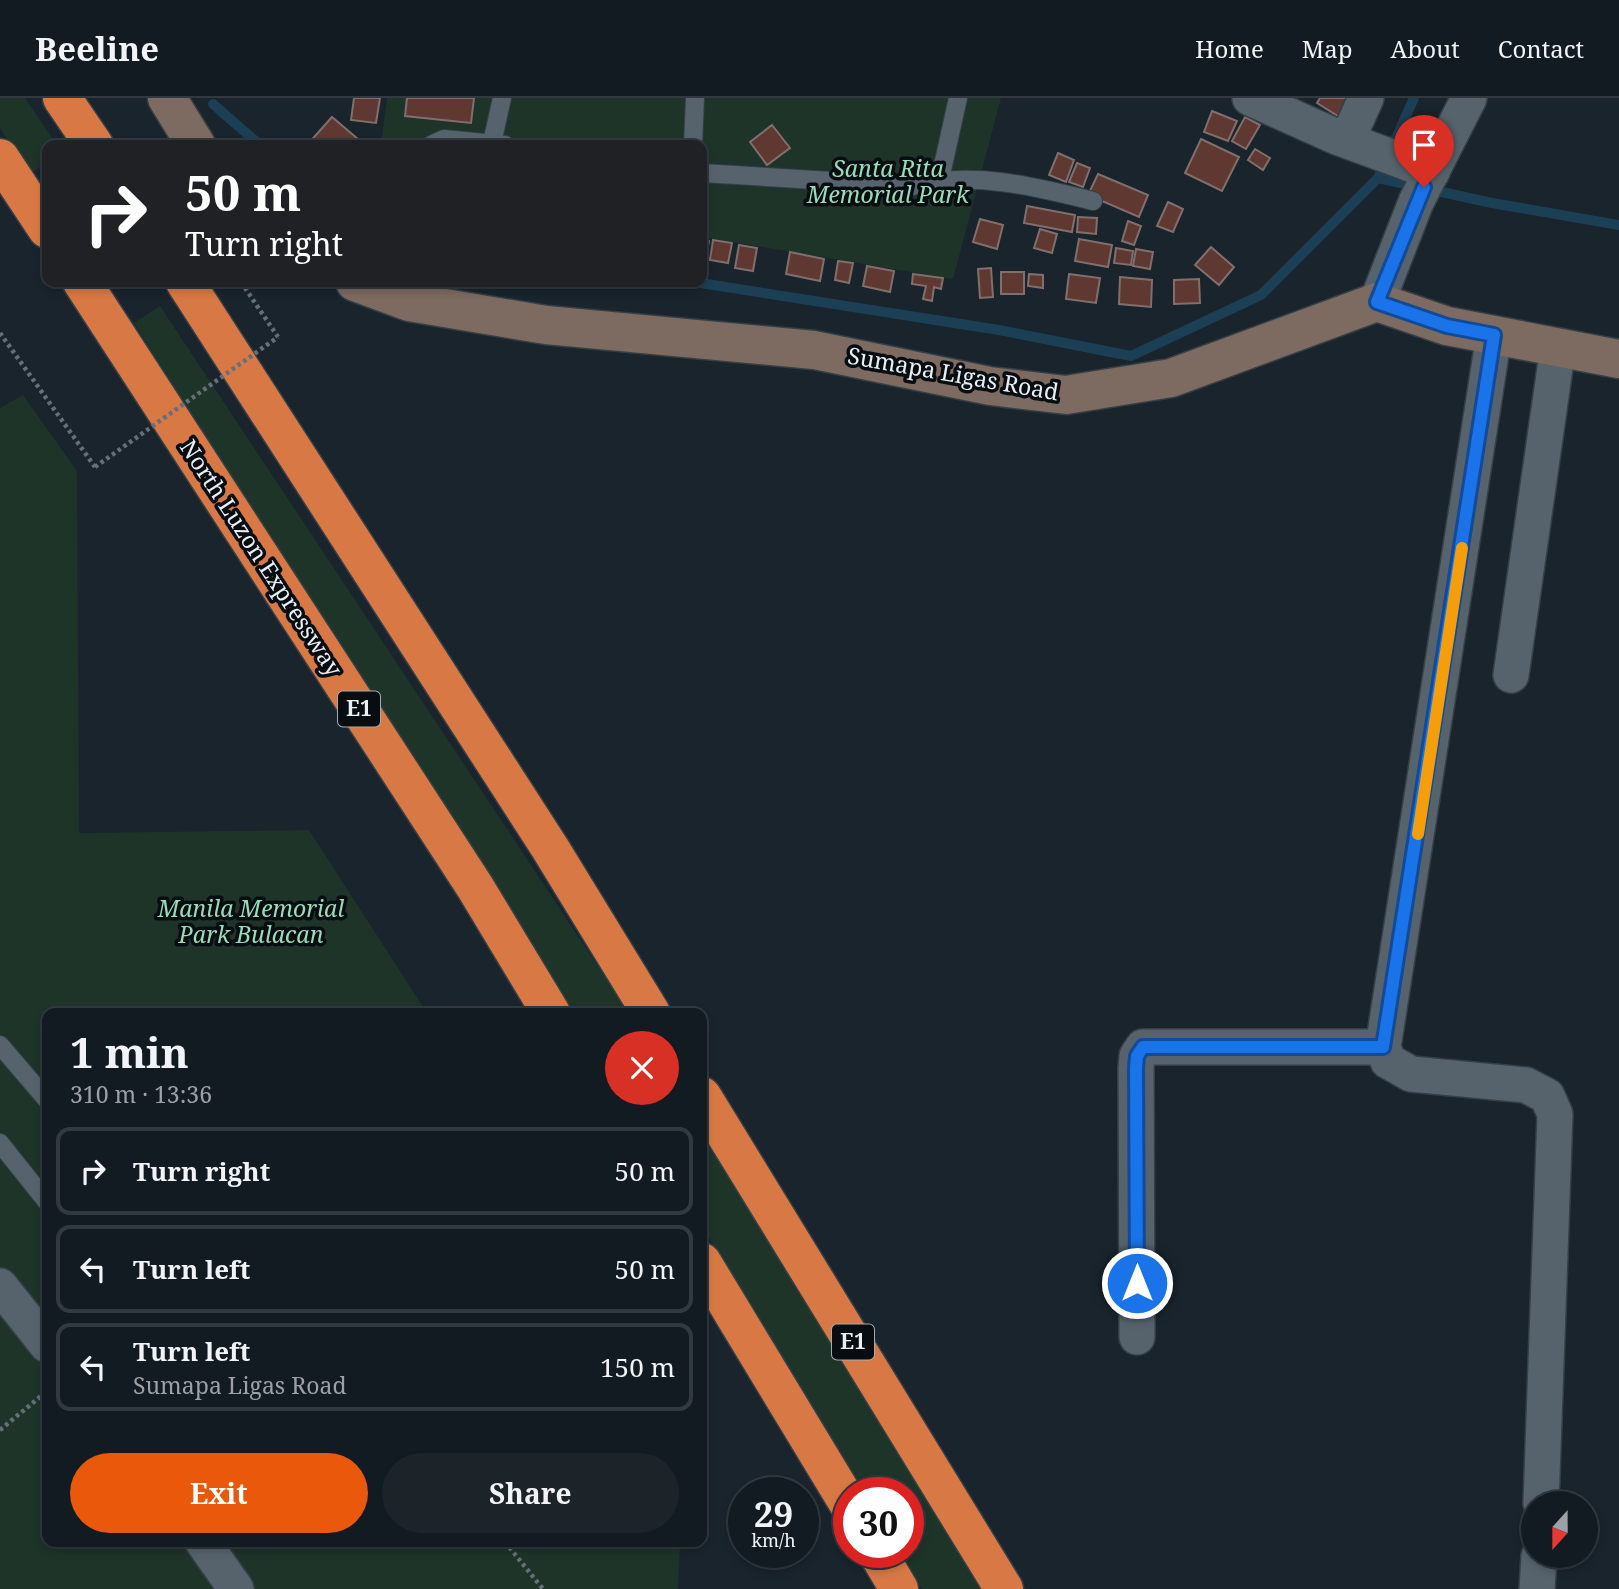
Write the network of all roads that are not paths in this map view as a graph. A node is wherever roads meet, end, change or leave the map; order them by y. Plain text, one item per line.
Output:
1 (62, 98) edge
2 (167, 98) edge
3 (502, 98) edge
4 (695, 98) edge
5 (958, 98) edge
6 (1250, 98) edge
7 (1366, 98) edge
8 (1469, 98) edge
9 (91, 140) edge
10 (193, 140) edge
11 (499, 140) edge
12 (693, 140) edge
13 (1359, 145) junction
14 (0, 158) edge
15 (1423, 169) junction
16 (707, 173) edge
17 (940, 179) junction
18 (1093, 201) dead end
19 (42, 221) edge
20 (85, 287) edge
21 (188, 287) edge
22 (373, 287) edge
23 (1377, 302) junction
24 (1494, 335) junction
25 (1558, 347) junction
26 (1619, 359) edge
27 (1511, 676) dead end
28 (548, 1008) edge
29 (648, 1008) edge
30 (0, 1045) edge
31 (1383, 1047) junction
32 (7, 1063) edge
33 (42, 1095) edge
34 (707, 1104) edge
35 (0, 1143) edge
36 (42, 1196) edge
37 (707, 1270) edge
38 (0, 1286) edge
39 (1137, 1337) dead end
40 (42, 1339) edge
41 (833, 1479) edge
42 (1541, 1491) edge
43 (207, 1547) edge
44 (887, 1568) edge
45 (1538, 1568) edge
46 (236, 1589) edge
47 (900, 1589) edge
48 (1004, 1589) edge
49 (1537, 1589) edge

1 - 9 highway
2 - 10 main road
3 - 11 lane
4 - 12 lane
5 - 17 lane
6 - 13 street
7 - 13 street
8 - 15 street
13 - 15 street
14 - 19 highway
15 - 23 street
16 - 17 lane
17 - 18 lane
20 - 28 highway, North Luzon Expressway / E1
21 - 29 highway
22 - 23 main road, Sumapa Ligas Road
23 - 24 main road
24 - 25 main road
24 - 31 street
25 - 26 main road
25 - 27 street
30 - 32 lane
31 - 39 street
31 - 42 street
32 - 33 lane
34 - 48 highway, E1
35 - 36 lane
37 - 41 highway
38 - 40 street
43 - 46 street
44 - 47 highway
45 - 49 street

